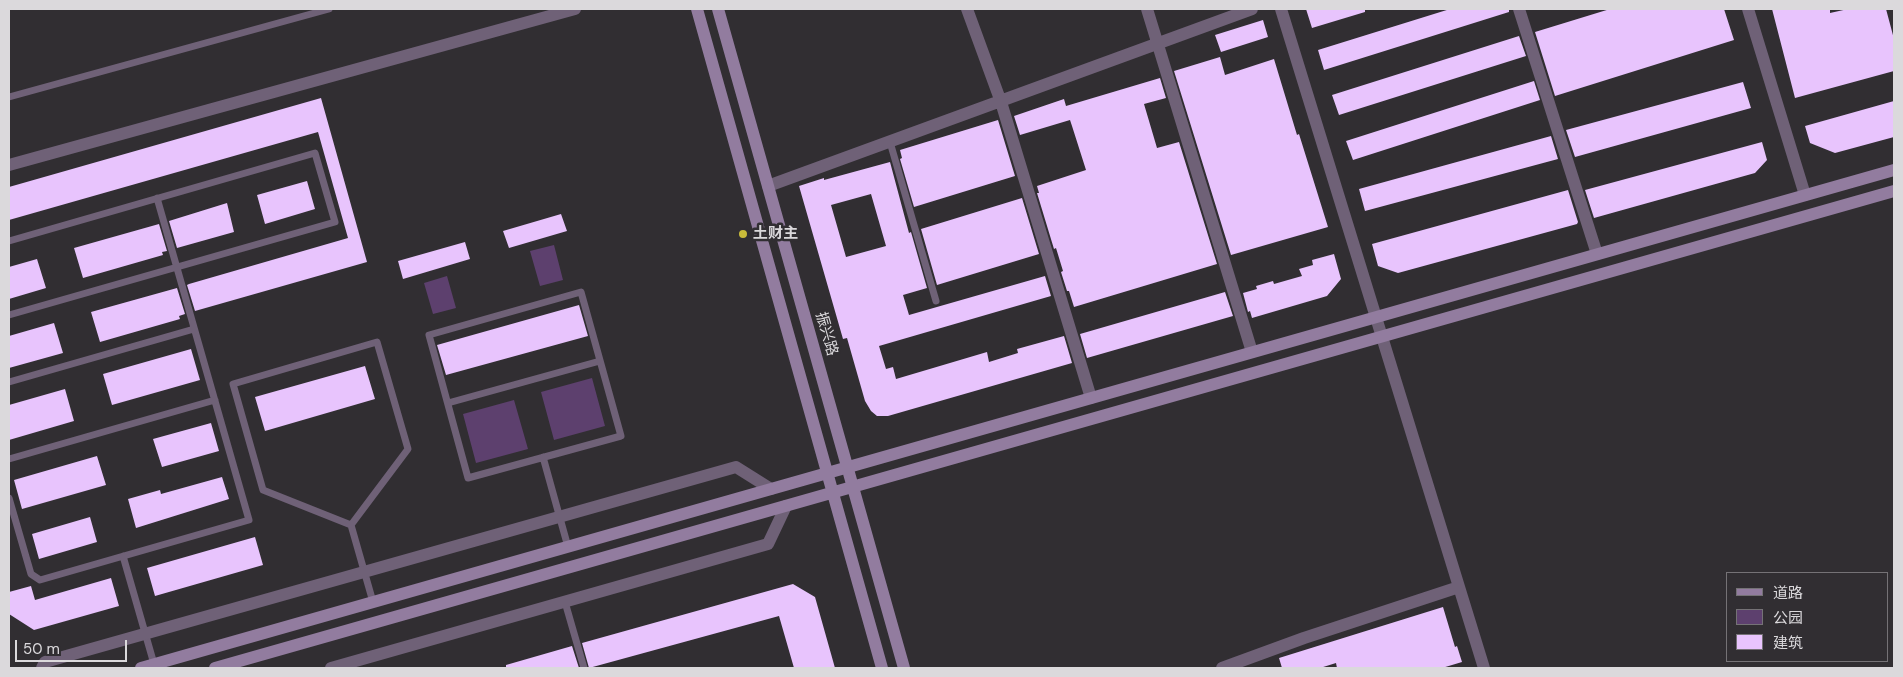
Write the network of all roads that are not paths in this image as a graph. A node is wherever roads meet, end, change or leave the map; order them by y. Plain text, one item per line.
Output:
1 (329, 9) edge
2 (575, 9) edge
3 (697, 9) edge
4 (718, 9) edge
5 (967, 9) edge
6 (1147, 9) edge
7 (1252, 9) edge
8 (1281, 9) edge
9 (1519, 9) edge
10 (1748, 9) edge
11 (1158, 44) junction
12 (9, 97) edge
13 (1001, 102) junction
14 (890, 142) junction
15 (9, 165) edge
16 (1894, 170) edge
17 (768, 186) junction
18 (1894, 191) edge
19 (1805, 195) junction
20 (157, 198) junction
21 (9, 241) edge
22 (1597, 254) junction
23 (177, 267) junction
24 (936, 301) dead end
25 (9, 315) edge
26 (1376, 317) junction
27 (194, 329) junction
28 (1382, 337) junction
29 (1252, 352) junction
30 (600, 360) junction
31 (9, 382) edge
32 (1090, 398) junction
33 (215, 400) junction
34 (448, 403) junction
35 (543, 457) junction
36 (9, 459) edge
37 (847, 468) junction
38 (827, 473) junction
39 (853, 487) junction
40 (771, 489) junction
41 (833, 493) junction
42 (9, 498) edge
43 (786, 506) junction
44 (560, 516) junction
45 (351, 525) junction
46 (568, 547) junction
47 (123, 556) junction
48 (364, 572) junction
49 (1459, 587) junction
50 (373, 602) junction
51 (565, 602) junction
52 (145, 634) junction
53 (154, 664) junction
54 (42, 668) edge
55 (141, 668) edge
56 (215, 668) edge
57 (331, 668) edge
58 (584, 668) edge
59 (882, 668) edge
60 (904, 668) edge
61 (1222, 668) edge
62 (1484, 668) edge

1 - 12 lane
2 - 15 street
3 - 38 main road
4 - 17 main road, 振兴路
5 - 13 street
6 - 11 street
7 - 11 street
8 - 26 street
9 - 22 street
10 - 19 street
11 - 13 street
11 - 29 street
13 - 14 street
13 - 32 street
14 - 17 street
14 - 24 lane
16 - 19 main road
17 - 37 main road, 振兴路
18 - 28 main road
19 - 22 main road
20 - 21 lane
20 - 23 lane
20 - 23 lane
22 - 26 main road
23 - 25 lane
23 - 27 lane
26 - 28 street
26 - 29 main road
27 - 31 lane
27 - 33 lane
28 - 39 main road
28 - 49 street
29 - 32 main road
30 - 34 lane
30 - 34 lane
30 - 35 lane
32 - 37 main road
33 - 36 lane
33 - 47 lane
34 - 35 lane
35 - 44 lane
37 - 38 main road
37 - 39 main road, 振兴路
38 - 40 main road
38 - 41 main road
39 - 41 main road
39 - 60 main road, 振兴路
40 - 44 street
40 - 46 main road
41 - 43 main road
41 - 59 main road
42 - 47 lane
43 - 51 street
43 - 56 main road
44 - 46 lane
44 - 48 street
45 - 45 lane
45 - 48 lane
46 - 50 main road
47 - 52 lane
48 - 50 lane
48 - 52 street
49 - 61 street
49 - 62 street
50 - 53 main road
51 - 57 street
51 - 58 lane
52 - 53 lane
52 - 54 street
53 - 55 main road

